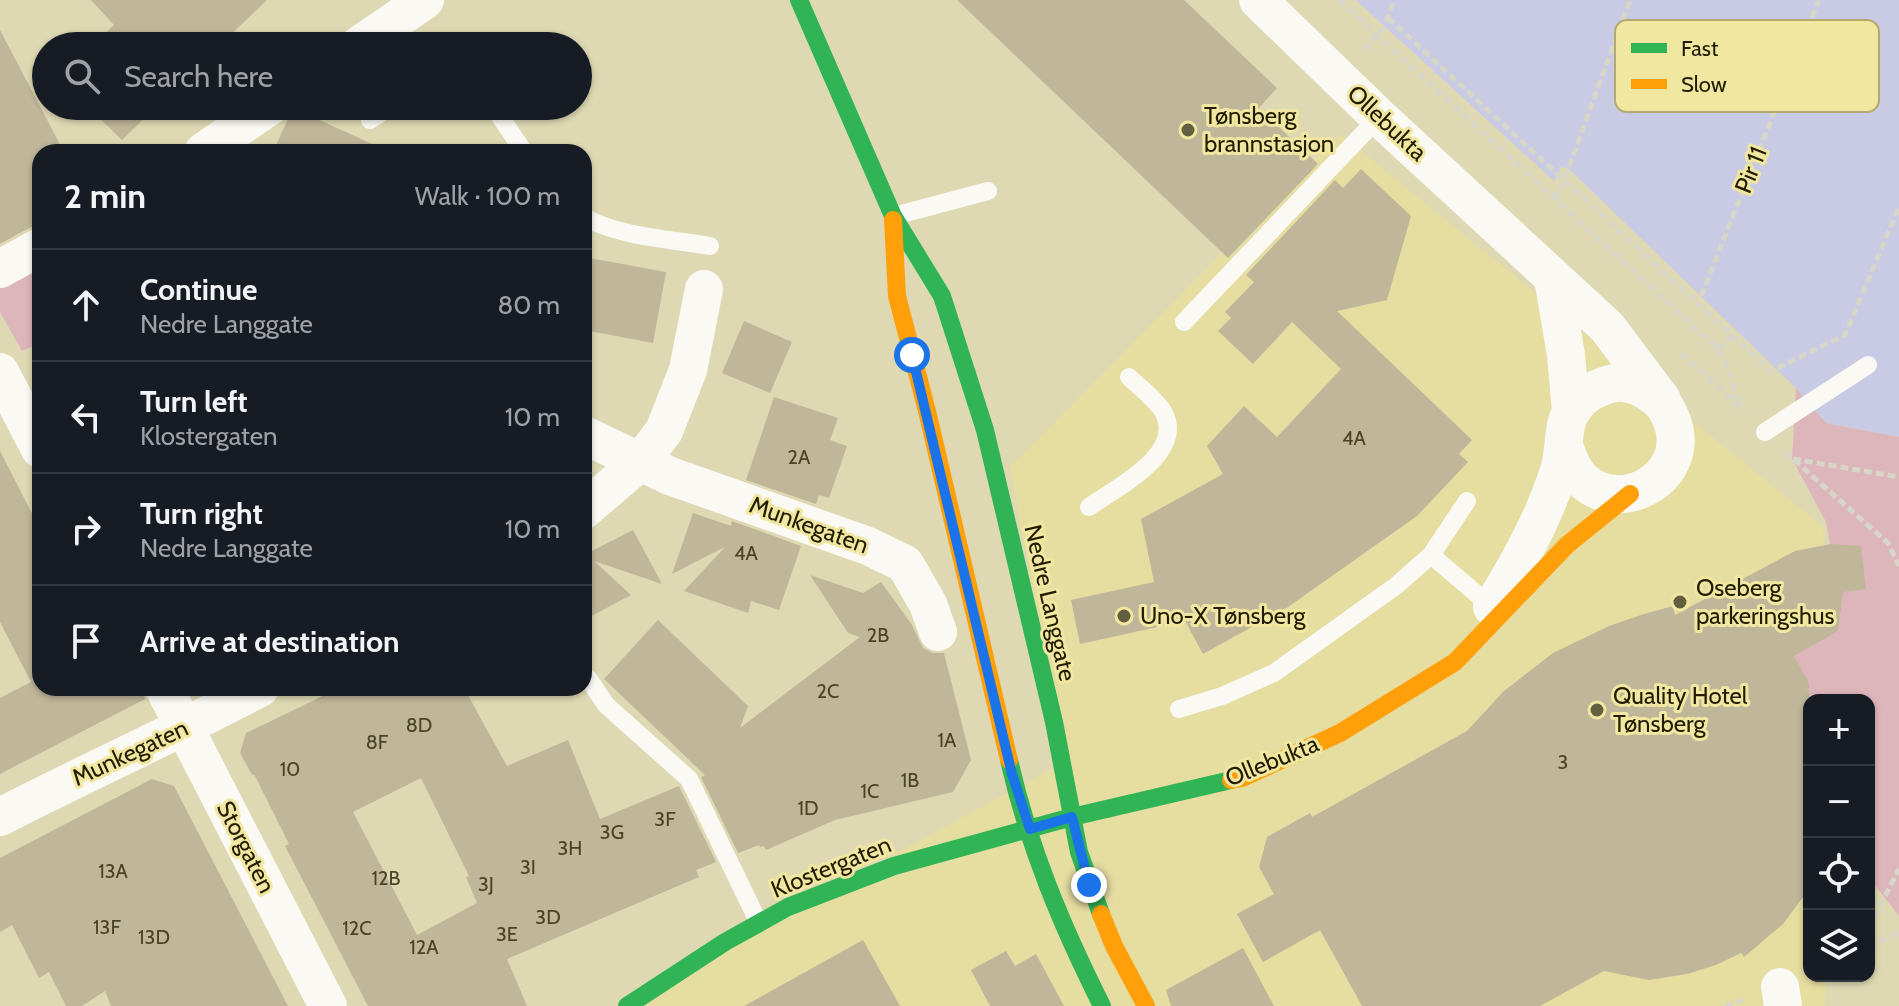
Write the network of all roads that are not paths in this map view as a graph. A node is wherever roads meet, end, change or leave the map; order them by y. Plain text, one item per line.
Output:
1 (425, 0) edge
2 (799, 0) edge
3 (1258, 0) edge
4 (378, 32) edge
5 (1379, 117) junction
6 (250, 120) edge
7 (502, 120) edge
8 (215, 144) edge
9 (519, 144) edge
10 (988, 191) dead end
11 (893, 216) junction
12 (592, 222) edge
13 (710, 246) dead end
14 (32, 251) edge
15 (0, 269) edge
16 (1553, 278) junction
17 (704, 289) dead end
18 (1184, 322) dead end
19 (1868, 365) dead end
20 (0, 372) edge
21 (1129, 377) dead end
22 (1666, 405) junction
23 (1571, 412) junction
24 (1765, 432) dead end
25 (32, 434) edge
26 (592, 439) edge
27 (1565, 449) junction
28 (641, 461) junction
29 (1630, 494) junction
30 (1467, 501) dead end
31 (592, 503) edge
32 (1089, 507) dead end
33 (1431, 555) junction
34 (1492, 607) junction
35 (938, 632) dead end
36 (1455, 662) junction
37 (592, 684) edge
38 (168, 696) edge
39 (245, 696) edge
40 (1179, 709) dead end
41 (184, 728) junction
42 (0, 817) edge
43 (1072, 817) junction
44 (1030, 829) junction
45 (759, 923) junction
46 (328, 1006) edge
47 (627, 1006) edge
48 (1102, 1006) edge
49 (1146, 1006) edge

1 - 4 street
2 - 11 main road, Nedre Langgate
3 - 5 street, Ollebukta
5 - 16 street, Ollebukta
5 - 18 lane
6 - 8 street
7 - 9 lane
10 - 11 lane
11 - 43 main road, Nedre Langgate
11 - 44 main road, Nedre Langgate
12 - 13 lane
14 - 15 street
16 - 22 street, Ollebukta
16 - 23 street, Ollebukta
17 - 28 street
19 - 24 lane
20 - 25 street
21 - 32 lane
22 - 23 street
22 - 29 street, Ollebukta
23 - 27 street, Ollebukta
26 - 28 street, Munkegaten
27 - 29 street
27 - 34 street, Ollebukta
28 - 31 street
28 - 35 street, Munkegaten
29 - 36 main road, Ollebukta
30 - 33 lane
33 - 34 lane
33 - 40 lane
34 - 36 street, Ollebukta
36 - 43 main road, Ollebukta
37 - 45 lane
38 - 41 street, Storgaten
39 - 41 street, Munkegaten
41 - 42 street, Munkegaten
41 - 46 street, Storgaten
43 - 44 main road, Klostergaten
43 - 49 main road, Nedre Langgate
44 - 45 main road, Klostergaten
44 - 48 main road, Nedre Langgate
45 - 47 main road, Klostergaten

